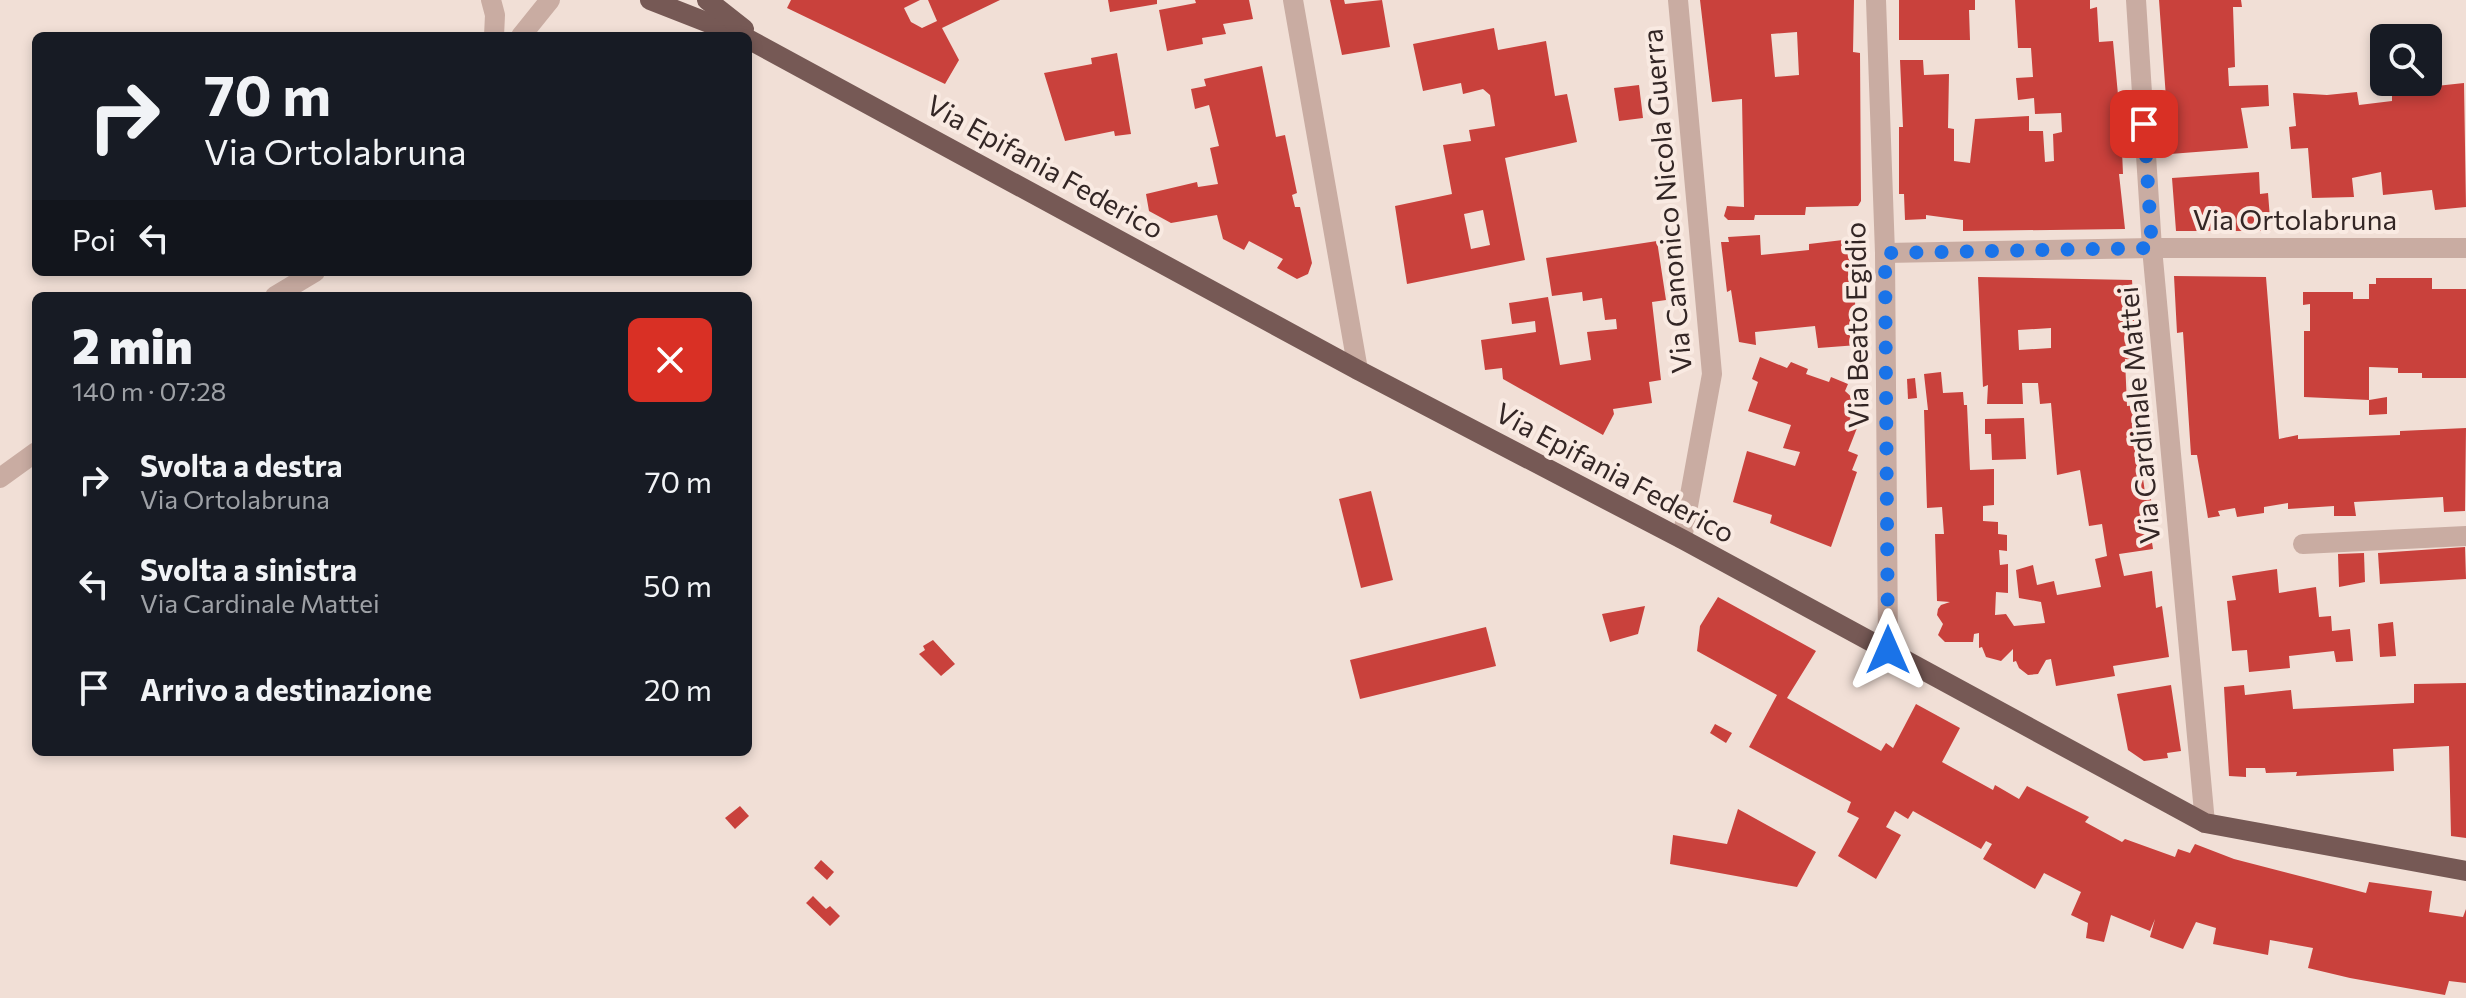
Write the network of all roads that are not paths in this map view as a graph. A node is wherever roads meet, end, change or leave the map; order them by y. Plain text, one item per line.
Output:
1 (491, 0) edge
2 (550, 0) edge
3 (650, 0) edge
4 (707, 0) edge
5 (1293, 0) edge
6 (1678, 0) edge
7 (1876, 0) edge
8 (2136, 0) edge
9 (494, 32) edge
10 (524, 32) edge
11 (732, 32) edge
12 (744, 32) edge
13 (757, 43) edge
14 (2152, 248) junction
15 (2466, 248) edge
16 (1885, 253) junction
17 (308, 276) edge
18 (282, 292) edge
19 (1358, 370) junction
20 (32, 455) edge
21 (0, 478) edge
22 (2466, 536) edge
23 (1682, 539) junction
24 (2303, 544) dead end
25 (1888, 650) junction
26 (2205, 823) junction
27 (2466, 871) edge

1 - 9 street
2 - 10 street
3 - 11 main road
4 - 12 main road, Via Epifania Federico
5 - 19 street
6 - 23 street, Via Canonico Nicola Guerra
7 - 16 street, Via Beato Egidio
8 - 14 street, Via Cardinale Mattei
13 - 19 main road, Via Epifania Federico
14 - 15 street, Via Ortolabruna
14 - 16 street, Via Ortolabruna
14 - 26 street, Via Cardinale Mattei
16 - 25 street, Via Beato Egidio
17 - 18 street
19 - 23 main road, Via Epifania Federico
20 - 21 street
22 - 24 street
23 - 25 main road, Via Epifania Federico
25 - 26 main road, Via Epifania Federico
26 - 27 main road, Via Epifania Federico

